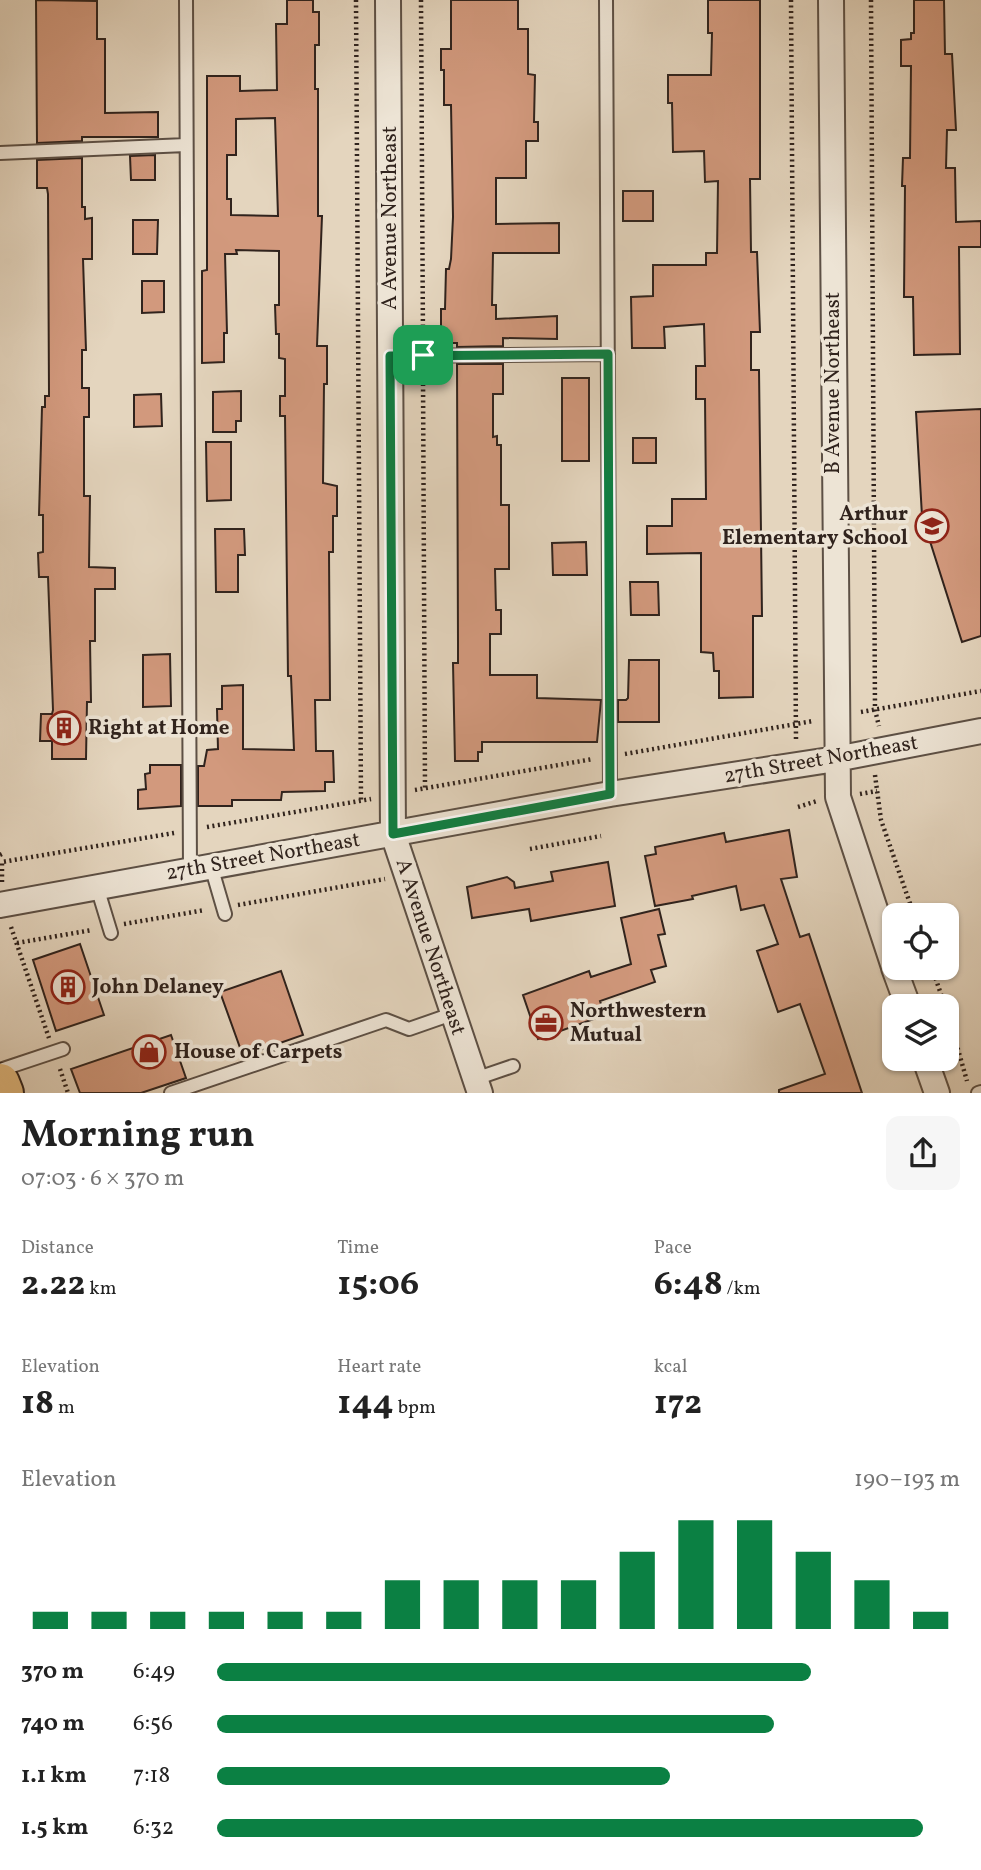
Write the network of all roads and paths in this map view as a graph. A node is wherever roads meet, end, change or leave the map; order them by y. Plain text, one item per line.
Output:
1 (186, 0) edge
2 (356, 0) edge
3 (388, 0) edge
4 (421, 0) edge
5 (606, 0) edge
6 (791, 0) edge
7 (831, 0) edge
8 (871, 0) edge
9 (186, 145) junction
10 (0, 153) edge
11 (608, 354) junction
12 (423, 355) junction
13 (390, 356) junction
14 (981, 691) edge
15 (874, 710) junction
16 (852, 714) dead end
17 (981, 732) edge
18 (881, 734) dead end
19 (796, 747) dead end
20 (836, 759) junction
21 (875, 770) dead end
22 (425, 789) dead end
23 (877, 791) junction
24 (610, 794) junction
25 (856, 794) dead end
26 (361, 800) dead end
27 (818, 801) dead end
28 (798, 807) dead end
29 (393, 834) junction
30 (601, 836) dead end
31 (530, 849) dead end
32 (2, 862) dead end
33 (201, 869) junction
34 (97, 887) junction
35 (910, 903) edge
36 (4, 904) edge
37 (225, 914) dead end
38 (111, 933) dead end
39 (882, 933) edge
40 (452, 1014) junction
41 (959, 1044) edge
42 (59, 1050) junction
43 (513, 1066) dead end
44 (0, 1070) edge
45 (929, 1071) edge
46 (0, 1083) edge
47 (477, 1086) edge
48 (976, 1090) edge
49 (4, 1093) edge
50 (68, 1093) edge
51 (171, 1093) edge
52 (937, 1093) edge

1 - 9 lane
2 - 26 path
3 - 13 street, A Avenue Northeast
4 - 12 path
5 - 11 lane
6 - 19 path
7 - 20 street, B Avenue Northeast
8 - 15 path
9 - 10 lane
9 - 33 lane
11 - 12 lane
11 - 24 lane
12 - 13 lane
12 - 22 path
13 - 29 street, A Avenue Northeast
14 - 15 path
15 - 16 path
15 - 18 path
17 - 20 street, 27th Street Northeast
20 - 24 street, 27th Street Northeast
20 - 39 street, B Avenue Northeast
21 - 23 path
23 - 25 path
23 - 35 path
24 - 29 street, 27th Street Northeast
27 - 28 path
29 - 33 street, 27th Street Northeast
29 - 40 street, A Avenue Northeast
30 - 31 path
32 - 36 path
33 - 34 street, 27th Street Northeast
33 - 37 lane
34 - 36 street, 27th Street Northeast
34 - 38 lane
36 - 42 path
40 - 47 street, A Avenue Northeast
40 - 51 lane
41 - 48 path
42 - 44 lane
42 - 50 path
43 - 47 lane
45 - 52 street
46 - 49 main road

